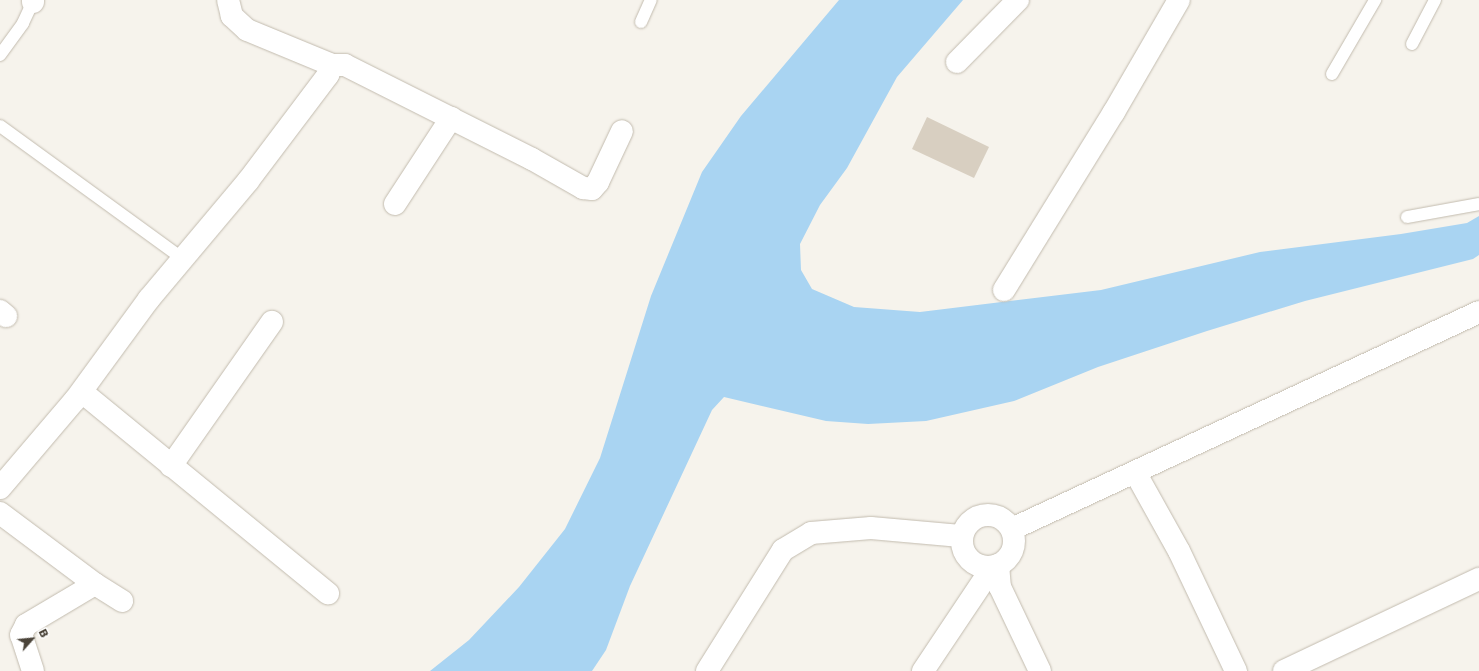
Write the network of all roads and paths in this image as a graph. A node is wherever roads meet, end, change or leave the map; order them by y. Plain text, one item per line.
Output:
1 (228, 0) edge
2 (651, 0) edge
3 (1018, 0) edge
4 (1179, 0) edge
5 (1375, 0) edge
6 (1435, 0) edge
7 (33, 1) edge
8 (641, 22) dead end
9 (1412, 44) dead end
10 (0, 55) edge
11 (957, 62) dead end
12 (332, 65) junction
13 (1332, 74) dead end
14 (450, 118) junction
15 (0, 126) edge
16 (622, 131) dead end
17 (394, 204) dead end
18 (1479, 204) edge
19 (1407, 217) dead end
20 (183, 259) junction
21 (1004, 290) dead end
22 (1479, 312) edge
23 (272, 322) dead end
24 (82, 392) junction
25 (171, 466) junction
26 (1134, 472) junction
27 (0, 488) edge
28 (0, 513) edge
29 (1012, 529) junction
30 (961, 536) junction
31 (995, 566) junction
32 (1479, 579) edge
33 (95, 584) junction
34 (328, 593) dead end
35 (122, 600) dead end
36 (33, 671) edge
37 (707, 671) edge
38 (923, 671) edge
39 (1040, 671) edge
40 (1236, 671) edge
41 (1284, 671) edge

1 - 12 street
2 - 8 lane
3 - 11 street
4 - 21 street
5 - 13 lane
6 - 9 lane
7 - 10 lane
12 - 14 street
12 - 20 street
14 - 16 street
14 - 17 street
15 - 20 lane
18 - 19 lane
20 - 24 street
22 - 26 street
23 - 25 street
24 - 25 street
24 - 27 street
25 - 34 street
26 - 29 street
26 - 40 street
28 - 33 street
29 - 30 street
29 - 31 street
30 - 31 street
30 - 37 street
31 - 38 street
31 - 39 street
32 - 41 street
33 - 35 street
33 - 36 street

